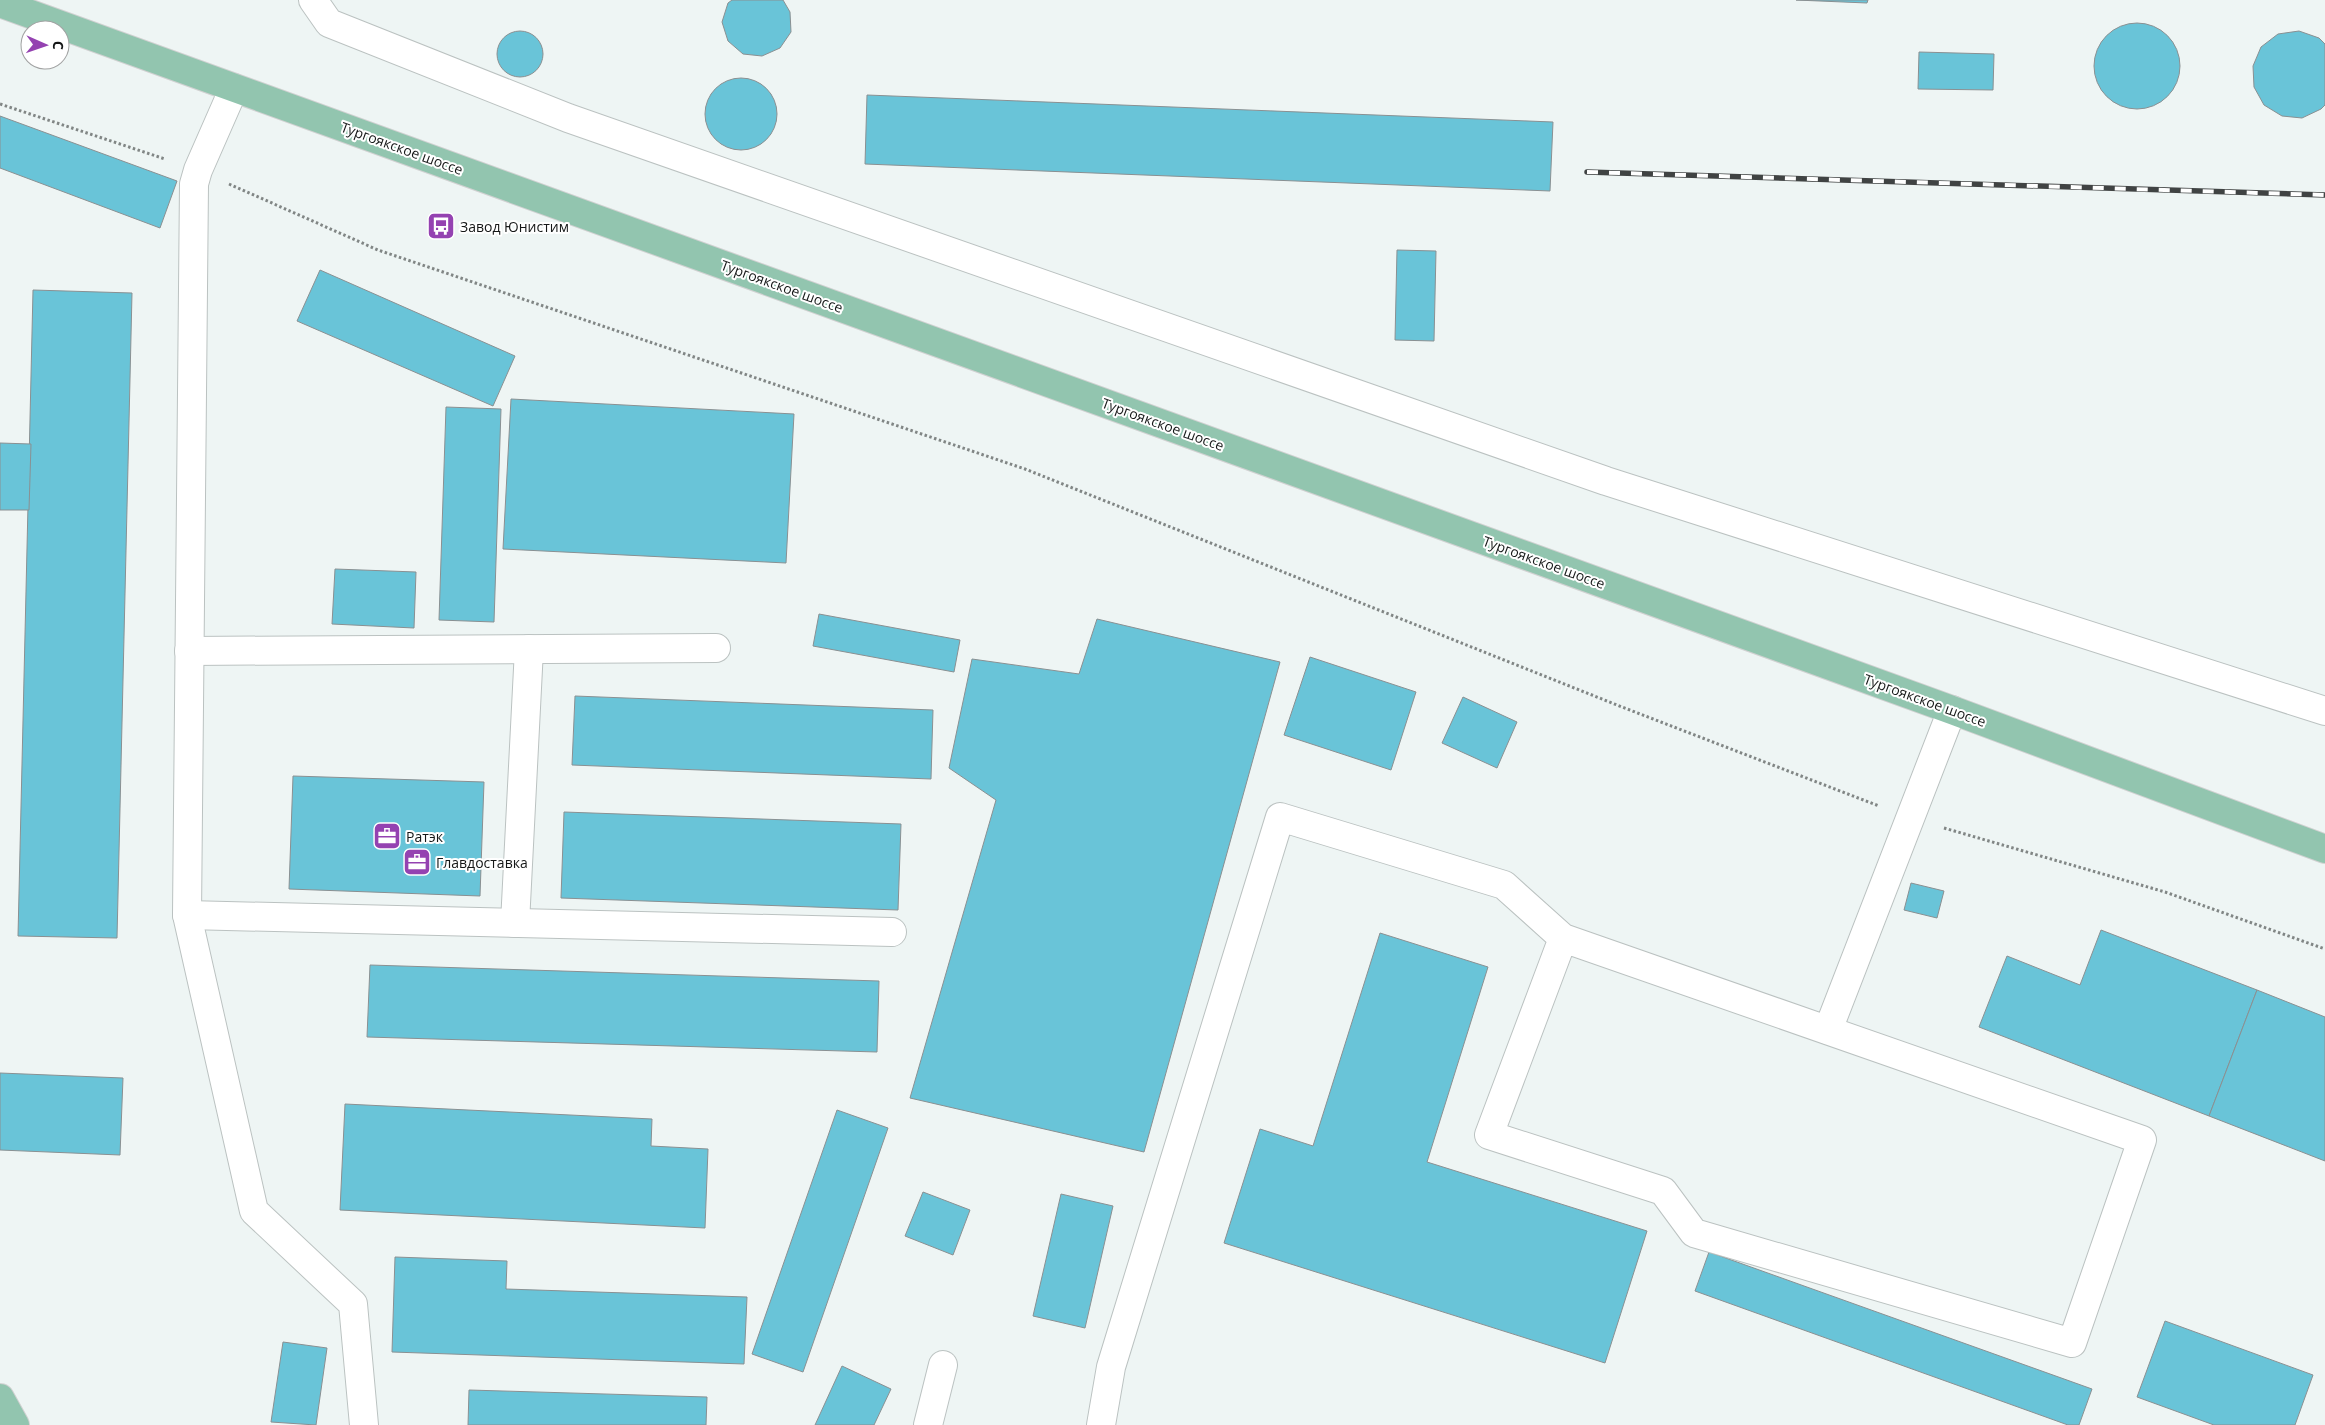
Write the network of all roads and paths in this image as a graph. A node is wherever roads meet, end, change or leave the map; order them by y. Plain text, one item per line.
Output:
1 (313, 0) edge
2 (0, 3) edge
3 (234, 88) junction
4 (0, 104) edge
5 (198, 170) junction
6 (716, 648) dead end
7 (529, 649) junction
8 (188, 651) junction
9 (1952, 710) junction
10 (2325, 711) edge
11 (1910, 818) junction
12 (2325, 849) edge
13 (187, 915) junction
14 (515, 923) junction
15 (892, 932) dead end
16 (1563, 938) junction
17 (2325, 949) edge
18 (1828, 1030) junction
19 (943, 1365) dead end
20 (0, 1398) edge
21 (15, 1425) edge
22 (364, 1425) edge
23 (928, 1425) edge
24 (1101, 1425) edge

1 - 10 lane
2 - 3 main road, Тургоякское шоссе
3 - 5 lane
3 - 9 main road, Тургоякское шоссе
4 - 5 path
5 - 8 lane
5 - 11 path
6 - 7 lane
7 - 8 lane
7 - 14 lane
8 - 13 lane
9 - 11 lane
9 - 12 main road, Тургоякское шоссе
11 - 17 path
11 - 18 lane
13 - 14 lane
13 - 22 lane
14 - 15 lane
16 - 18 lane
16 - 18 lane
16 - 24 lane
19 - 23 lane
20 - 21 main road

